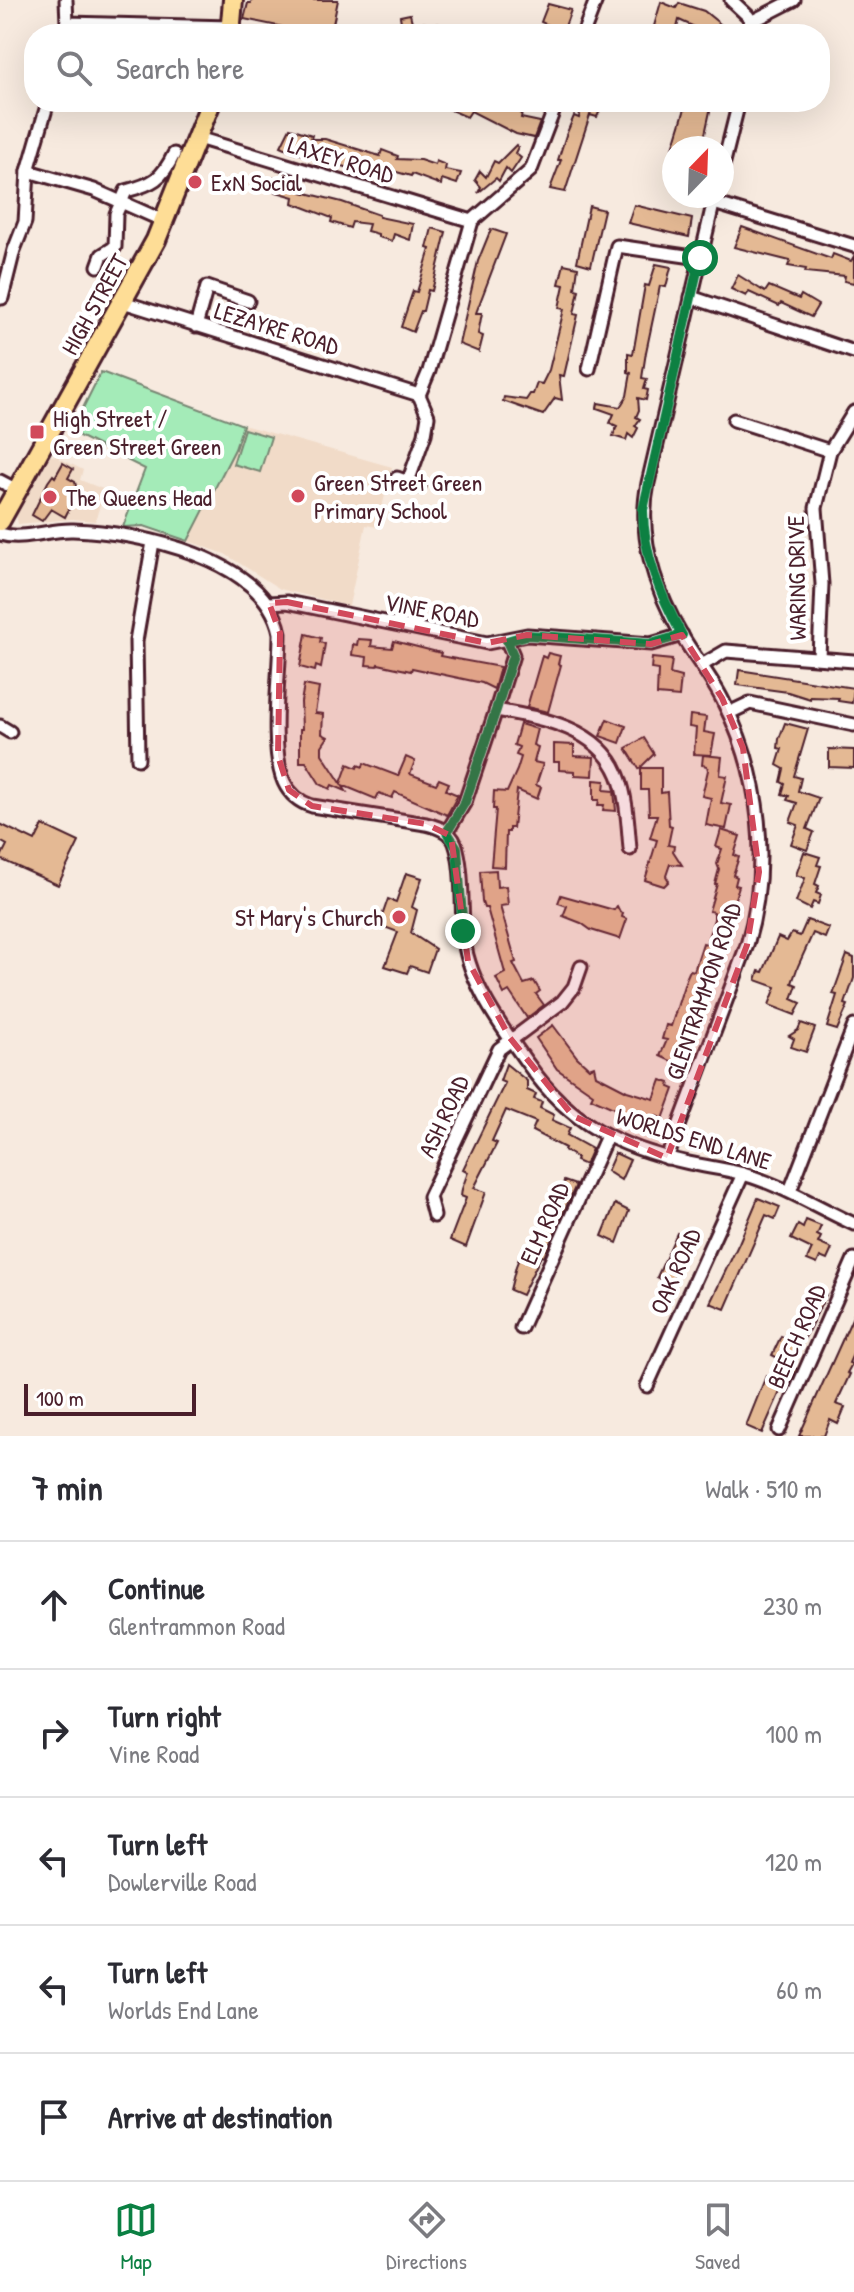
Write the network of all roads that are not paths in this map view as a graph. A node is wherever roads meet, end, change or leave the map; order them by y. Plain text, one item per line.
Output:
1 (66, 0) edge
2 (233, 0) edge
3 (596, 0) edge
4 (731, 0) edge
5 (794, 0) edge
6 (87, 24) edge
7 (231, 24) edge
8 (587, 24) edge
9 (750, 24) edge
10 (759, 24) edge
11 (45, 112) edge
12 (207, 112) edge
13 (553, 112) edge
14 (736, 112) edge
15 (730, 136) edge
16 (198, 138) junction
17 (174, 154) dead end
18 (28, 171) junction
19 (121, 204) junction
20 (734, 206) edge
21 (712, 208) edge
22 (164, 221) junction
23 (472, 221) junction
24 (0, 246) edge
25 (854, 246) edge
26 (14, 250) junction
27 (700, 258) junction
28 (98, 266) dead end
29 (691, 297) junction
30 (2, 298) edge
31 (248, 301) dead end
32 (123, 302) junction
33 (196, 326) junction
34 (854, 352) edge
35 (589, 369) dead end
36 (419, 395) junction
37 (854, 412) edge
38 (734, 420) dead end
39 (830, 451) junction
40 (0, 481) edge
41 (408, 482) dead end
42 (17, 490) junction
43 (0, 521) edge
44 (0, 534) edge
45 (153, 542) junction
46 (269, 603) junction
47 (682, 635) junction
48 (507, 641) junction
49 (819, 657) junction
50 (854, 661) edge
51 (702, 665) junction
52 (496, 710) junction
53 (729, 713) junction
54 (854, 725) edge
55 (138, 759) dead end
56 (447, 832) junction
57 (630, 849) dead end
58 (581, 967) dead end
59 (854, 1026) edge
60 (510, 1038) junction
61 (607, 1136) junction
62 (667, 1158) junction
63 (743, 1174) junction
64 (790, 1191) junction
65 (434, 1216) dead end
66 (854, 1224) edge
67 (854, 1259) edge
68 (521, 1328) dead end
69 (647, 1386) dead end
70 (779, 1430) dead end

1 - 6 street
2 - 7 main road
3 - 8 street
4 - 9 street
5 - 10 street
11 - 18 street
12 - 16 main road, HIGH STREET
13 - 23 street
14 - 15 street
16 - 22 main road, HIGH STREET
16 - 23 street, LAXEY ROAD
17 - 19 street
18 - 19 street
18 - 26 street
19 - 22 street
19 - 28 street
20 - 25 street
21 - 27 street, GLENTRAMMON ROAD
22 - 32 main road, HIGH STREET
23 - 36 street
24 - 26 street
26 - 30 street
27 - 29 street, GLENTRAMMON ROAD
27 - 35 street
29 - 34 street
29 - 47 street, GLENTRAMMON ROAD
31 - 33 street
32 - 33 street, LEZAYRE ROAD
32 - 42 main road, HIGH STREET
33 - 36 street, LEZAYRE ROAD
36 - 41 street
37 - 39 street, WARING DRIVE
38 - 39 street
39 - 49 street, WARING DRIVE
40 - 42 street
42 - 43 main road, HIGH STREET
44 - 45 street
45 - 46 street
45 - 55 street
46 - 48 street, VINE ROAD
46 - 56 street
47 - 48 street, VINE ROAD
47 - 51 street, GLENTRAMMON ROAD
48 - 52 street
49 - 50 street
49 - 51 street
51 - 53 street, GLENTRAMMON ROAD
52 - 56 street
52 - 57 street
53 - 54 street
53 - 62 street, GLENTRAMMON ROAD
56 - 60 street, WORLDS END LANE
58 - 60 street
59 - 64 street
60 - 61 street, WORLDS END LANE
60 - 65 street, ASH ROAD
61 - 62 street, WORLDS END LANE
61 - 68 street, ELM ROAD
62 - 63 street, WORLDS END LANE
63 - 64 street, WORLDS END LANE
63 - 69 street, OAK ROAD
64 - 66 street, WORLDS END LANE
67 - 70 street, BEECH ROAD

